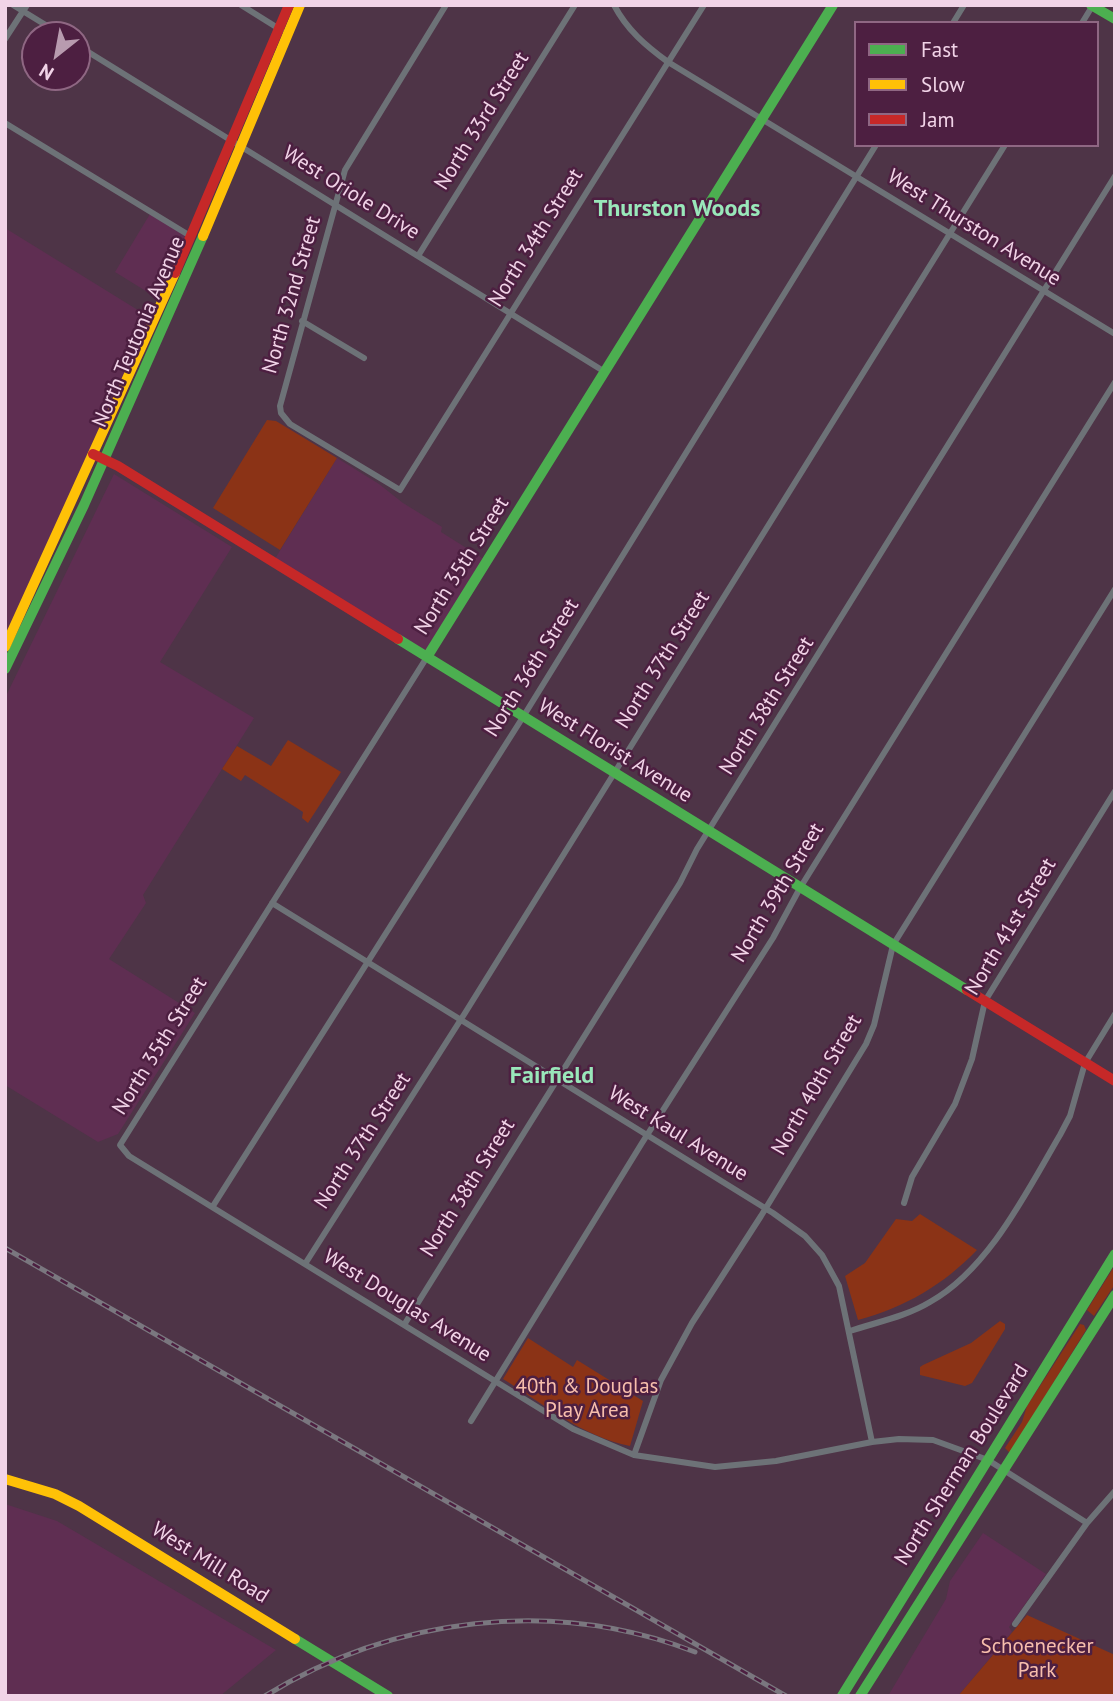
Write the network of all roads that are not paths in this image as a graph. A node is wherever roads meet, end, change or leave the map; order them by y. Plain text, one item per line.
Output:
1 (13, 5) edge
2 (241, 5) edge
3 (289, 5) edge
4 (300, 5) edge
5 (446, 5) edge
6 (575, 5) edge
7 (614, 5) edge
8 (704, 5) edge
9 (833, 5) edge
10 (964, 5) edge
11 (1092, 5) edge
12 (25, 8) edge
13 (1115, 19) edge
14 (43, 21) edge
15 (954, 21) edge
16 (1083, 21) edge
17 (284, 31) junction
18 (5, 39) edge
19 (91, 53) edge
20 (668, 62) junction
21 (763, 120) junction
22 (5, 123) edge
23 (236, 142) junction
24 (875, 147) edge
25 (1004, 147) edge
26 (1115, 176) edge
27 (857, 177) junction
28 (335, 205) junction
29 (950, 234) junction
30 (194, 239) junction
31 (418, 256) junction
32 (1043, 292) junction
33 (510, 312) junction
34 (302, 321) junction
35 (1115, 334) edge
36 (364, 358) dead end
37 (605, 372) junction
38 (1115, 382) edge
39 (281, 413) joint
40 (93, 454) junction
41 (105, 460) junction
42 (1115, 589) edge
43 (5, 647) edge
44 (427, 657) junction
45 (5, 669) edge
46 (523, 717) junction
47 (614, 773) junction
48 (1115, 791) edge
49 (709, 831) junction
50 (800, 888) junction
51 (272, 903) junction
52 (894, 945) junction
53 (368, 964) junction
54 (985, 1001) junction
55 (1115, 1014) edge
56 (460, 1020) junction
57 (1085, 1063) junction
58 (555, 1080) junction
59 (1115, 1081) edge
60 (647, 1135) junction
61 (120, 1145) joint
62 (904, 1203) dead end
63 (213, 1206) junction
64 (766, 1209) junction
65 (1115, 1254) edge
66 (305, 1264) junction
67 (1115, 1295) edge
68 (404, 1325) junction
69 (850, 1331) junction
70 (494, 1381) junction
71 (471, 1421) dead end
72 (872, 1443) junction
73 (634, 1455) junction
74 (988, 1460) junction
75 (1004, 1471) junction
76 (5, 1479) edge
77 (1115, 1491) edge
78 (1087, 1524) junction
79 (1015, 1624) dead end
80 (387, 1696) edge
81 (842, 1696) edge
82 (860, 1696) edge

1 - 12 street
2 - 17 street
3 - 17 main road, North Teutonia Avenue
4 - 17 main road, North Teutonia Avenue
5 - 28 street, North 32nd Street
6 - 31 street, North 33rd Street
7 - 20 street, West Thurston Avenue
8 - 20 street, North 34th Street
9 - 21 main road, North 35th Street
10 - 15 street
11 - 13 main road
11 - 16 street
12 - 14 street
12 - 18 street
17 - 23 main road, North Teutonia Avenue
19 - 23 street, West Oriole Drive
20 - 21 street, West Thurston Avenue
20 - 33 street, North 34th Street
21 - 27 street, West Thurston Avenue
21 - 37 main road, North 35th Street
22 - 30 street
23 - 28 street, West Oriole Drive
23 - 30 main road, North Teutonia Avenue
24 - 27 street, North 36th Street
25 - 29 street, North 37th Street
26 - 32 street, North 38th Street
27 - 29 street, West Thurston Avenue
27 - 46 street, North 36th Street
28 - 31 street, West Oriole Drive
28 - 34 street, North 32nd Street
29 - 32 street, West Thurston Avenue
29 - 47 street, North 37th Street
30 - 40 main road, North Teutonia Avenue
30 - 41 main road, North Teutonia Avenue
31 - 33 street, West Oriole Drive
32 - 35 street, West Thurston Avenue
32 - 49 street, North 38th Street
33 - 37 street, West Oriole Drive
33 - 39 street, North 34th Street
34 - 36 street
34 - 39 street, North 32nd Street
37 - 44 main road, North 35th Street
38 - 50 street, North 39th Street
40 - 41 main road, West Florist Avenue
40 - 43 main road, North Teutonia Avenue
41 - 44 main road, West Florist Avenue
41 - 45 main road, North Teutonia Avenue
42 - 52 street, North 40th Street
44 - 46 main road, West Florist Avenue
44 - 51 street, North 35th Street
46 - 47 main road, West Florist Avenue
46 - 53 street, North 36th Street
47 - 49 main road, West Florist Avenue
47 - 56 street, North 37th Street
48 - 54 street, North 41st Street
49 - 50 main road, West Florist Avenue
49 - 58 street, North 38th Street
50 - 52 main road, West Florist Avenue
50 - 60 street, North 39th Street
51 - 53 street, West Kaul Avenue
51 - 61 street, North 35th Street
52 - 54 main road, West Florist Avenue
52 - 64 street, North 40th Street
53 - 56 street, West Kaul Avenue
53 - 63 street, North 36th Street
54 - 57 main road, West Florist Avenue
54 - 62 street, North 41st Street
55 - 57 street
56 - 58 street, West Kaul Avenue
56 - 66 street, North 37th Street
57 - 59 main road, West Florist Avenue
57 - 69 street
58 - 60 street, West Kaul Avenue
58 - 68 street, North 38th Street
60 - 64 street, West Kaul Avenue
60 - 70 street, North 39th Street
61 - 63 street, West Douglas Avenue
63 - 66 street, West Douglas Avenue
64 - 69 street, West Kaul Avenue
64 - 73 street, North 40th Street
65 - 74 main road, North Sherman Boulevard
66 - 68 street, West Douglas Avenue
67 - 75 main road, North Sherman Boulevard
68 - 70 street, West Douglas Avenue
69 - 72 street, West Kaul Avenue
70 - 71 street, North 39th Street
70 - 73 street, West Douglas Avenue
72 - 73 street, West Douglas Avenue
72 - 74 street, West Douglas Avenue
74 - 75 street, West Douglas Avenue
74 - 81 main road, North Sherman Boulevard
75 - 78 street, West Douglas Avenue
75 - 82 main road, North Sherman Boulevard
76 - 80 main road, West Mill Road
77 - 78 street
78 - 79 street

